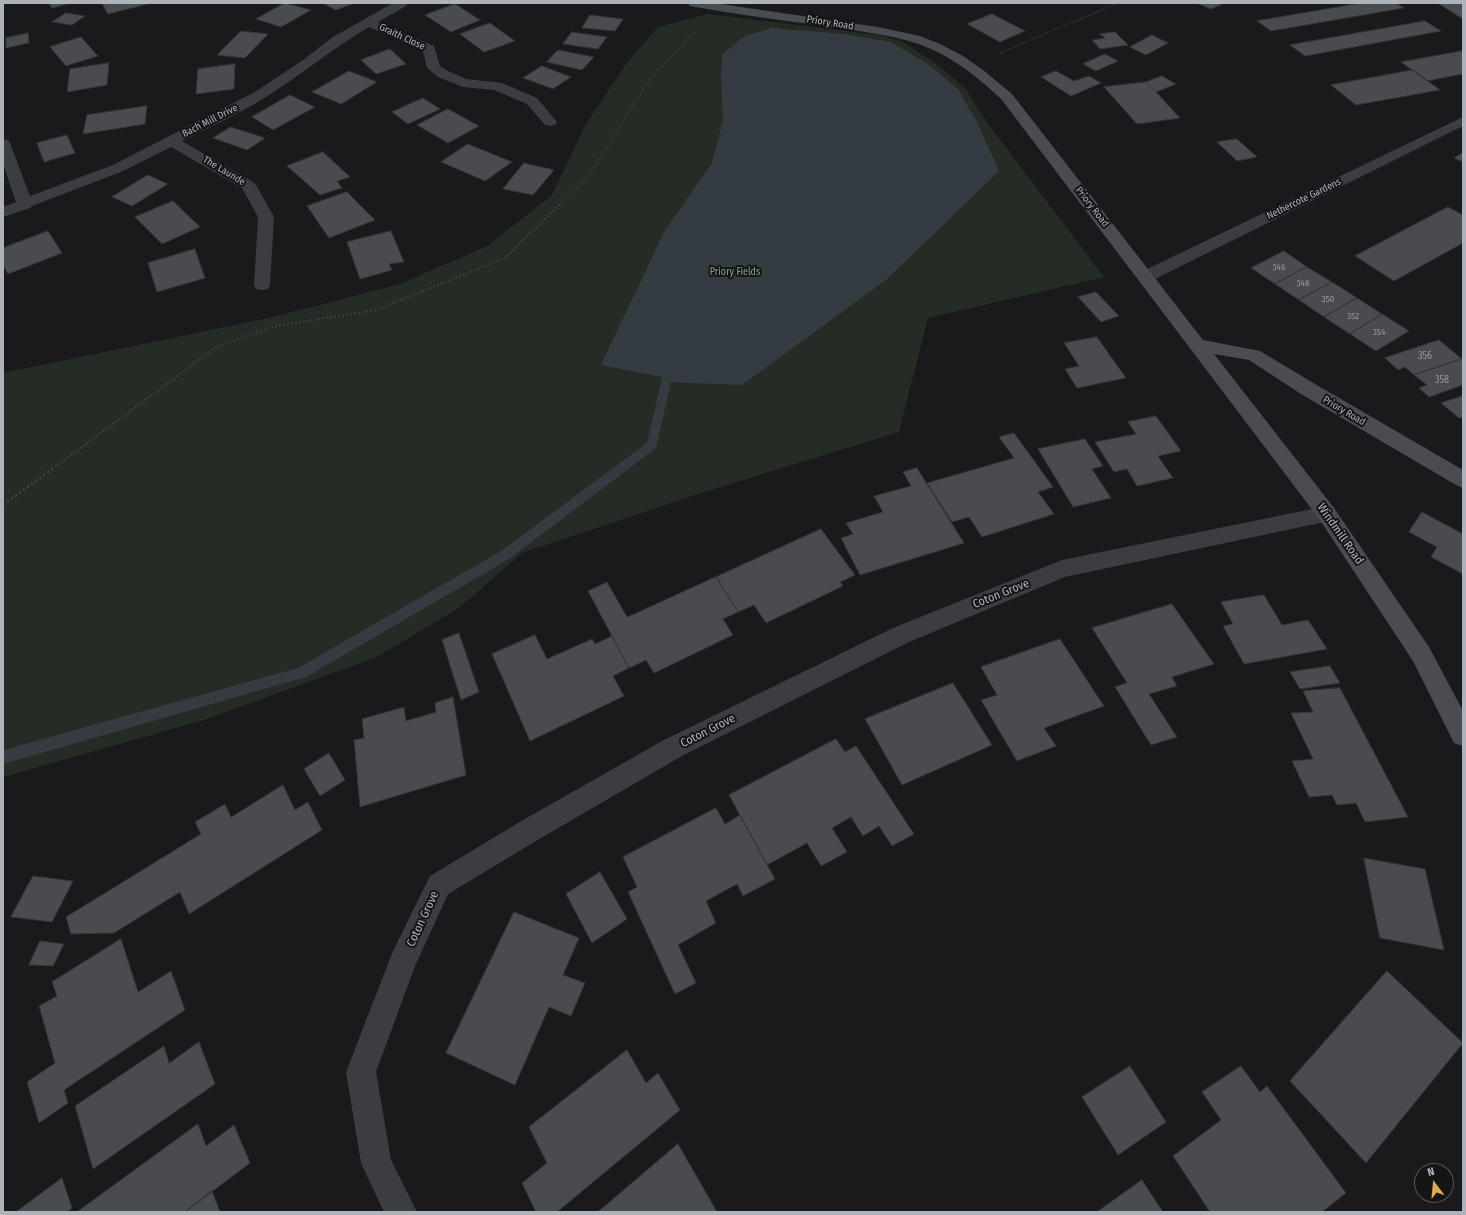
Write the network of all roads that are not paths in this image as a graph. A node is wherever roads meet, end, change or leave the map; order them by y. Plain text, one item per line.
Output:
1 (402, 3) edge
2 (697, 4) edge
3 (368, 22) junction
4 (1463, 121) edge
5 (550, 122) dead end
6 (171, 141) junction
7 (3, 143) edge
8 (25, 205) junction
9 (3, 212) edge
10 (1145, 277) junction
11 (262, 285) dead end
12 (1198, 344) junction
13 (1463, 480) edge
14 (1327, 514) junction
15 (1463, 735) edge
16 (401, 1212) edge

1 - 3 street, Bach Mill Drive
2 - 10 street, Priory Road
3 - 5 street, Graith Close
3 - 6 street, Bach Mill Drive
4 - 10 street, Nethercote Gardens
6 - 8 street, Bach Mill Drive
6 - 11 street, The Launde
7 - 8 street
8 - 9 street, Bach Mill Drive
10 - 12 street, Priory Road
12 - 13 street, Priory Road
12 - 14 street, Windmill Road
14 - 15 street, Windmill Road
14 - 16 street, Coton Grove

